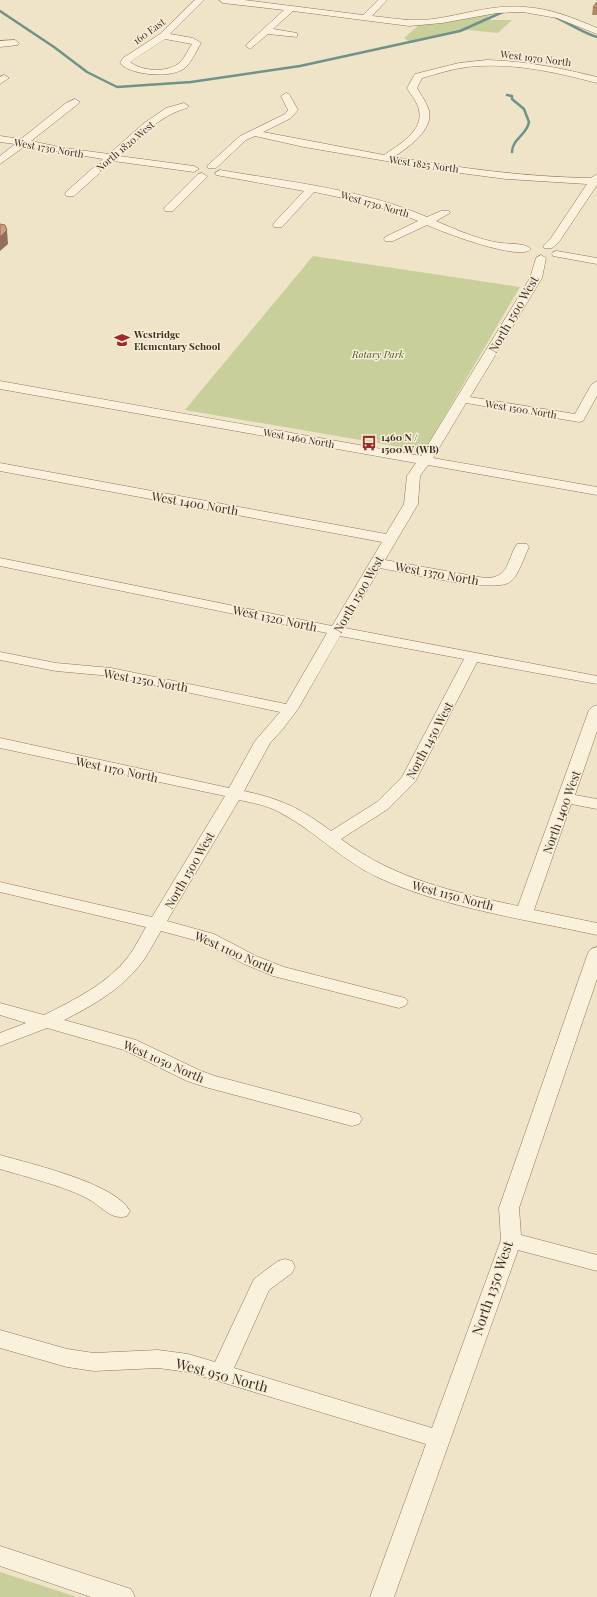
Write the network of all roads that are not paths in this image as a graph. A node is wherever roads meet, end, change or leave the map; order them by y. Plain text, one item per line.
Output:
1 (200, 0) edge
2 (223, 0) edge
3 (382, 0) edge
4 (291, 8) junction
5 (365, 18) junction
6 (266, 31) junction
7 (597, 31) edge
8 (294, 35) dead end
9 (163, 36) junction
10 (15, 43) dead end
11 (0, 44) edge
12 (250, 46) dead end
13 (597, 80) edge
14 (286, 96) dead end
15 (75, 102) dead end
16 (184, 106) dead end
17 (253, 132) junction
18 (0, 139) edge
19 (23, 142) junction
20 (111, 158) junction
21 (386, 159) junction
22 (0, 161) edge
23 (216, 169) junction
24 (198, 172) junction
25 (596, 179) edge
26 (311, 188) junction
27 (70, 194) dead end
28 (169, 209) dead end
29 (445, 213) dead end
30 (427, 221) junction
31 (278, 225) dead end
32 (389, 239) dead end
33 (548, 246) junction
34 (526, 249) junction
35 (557, 254) junction
36 (541, 258) junction
37 (597, 261) edge
38 (0, 385) edge
39 (597, 385) edge
40 (462, 399) junction
41 (425, 460) junction
42 (0, 467) edge
43 (597, 490) edge
44 (390, 539) junction
45 (522, 546) dead end
46 (0, 562) edge
47 (376, 563) junction
48 (336, 631) junction
49 (0, 656) edge
50 (473, 656) junction
51 (597, 680) edge
52 (290, 709) junction
53 (597, 710) edge
54 (0, 743) edge
55 (234, 794) junction
56 (566, 798) junction
57 (597, 804) edge
58 (330, 838) junction
59 (0, 887) edge
60 (524, 913) junction
61 (157, 924) junction
62 (597, 929) edge
63 (597, 953) edge
64 (399, 1002) dead end
65 (0, 1009) edge
66 (45, 1022) junction
67 (0, 1040) edge
68 (352, 1120) dead end
69 (0, 1162) edge
70 (120, 1212) dead end
71 (511, 1240) junction
72 (597, 1263) edge
73 (285, 1267) dead end
74 (0, 1339) edge
75 (221, 1373) junction
76 (439, 1438) junction
77 (0, 1556) edge
78 (123, 1597) edge
79 (382, 1597) edge

1 - 9 street, 160 East
2 - 4 street
3 - 5 street
4 - 5 street
4 - 6 street
5 - 7 street
6 - 8 street
6 - 12 street
9 - 9 street, 160 East
10 - 11 street
13 - 21 street, West 1970 North
14 - 17 street
15 - 19 street
16 - 20 street, North 1820 West
17 - 21 street, West 1825 North
17 - 23 street
18 - 19 street, West 1730 North
19 - 20 street, West 1730 North
19 - 22 street
20 - 24 street, West 1730 North
20 - 27 street, North 1820 West
21 - 25 street, West 1825 North
23 - 24 street, West 1730 North
23 - 26 street, West 1730 North
24 - 28 street
25 - 33 street
26 - 30 street, West 1730 North
26 - 31 street
29 - 30 street
30 - 32 street
30 - 34 street, West 1730 North
33 - 34 street
33 - 35 street
34 - 36 street
35 - 36 street
35 - 37 street
36 - 40 street, North 1500 West
38 - 41 street, West 1460 North
39 - 40 street, West 1500 North
40 - 41 street, North 1500 West
41 - 43 street, West 1460 North
41 - 44 street, North 1500 West
42 - 44 street, West 1400 North
44 - 47 street, North 1500 West
45 - 47 street, West 1370 North
46 - 48 street, West 1320 North
47 - 48 street, North 1500 West
48 - 50 street, West 1320 North
48 - 52 street, North 1500 West
49 - 52 street, West 1250 North
50 - 51 street, West 1320 North
50 - 58 street, North 1450 West
52 - 55 street, North 1500 West
53 - 56 street, North 1400 West
54 - 55 street, West 1170 North
55 - 58 street, West 1150 North
55 - 61 street, North 1500 West
56 - 57 street
56 - 60 street, North 1400 West
58 - 60 street, West 1150 North
59 - 61 street, West 1100 North
60 - 62 street, West 1150 North
61 - 64 street, West 1100 North
61 - 66 street, North 1500 West
63 - 71 street, North 1350 West
65 - 66 street, West 1050 North
66 - 67 street, North 1500 West
66 - 68 street, West 1050 North
69 - 70 street
71 - 72 street
71 - 76 street, North 1350 West
73 - 75 street
74 - 75 street, West 950 North
75 - 76 street, West 950 North
76 - 79 street, North 1350 West
77 - 78 street

